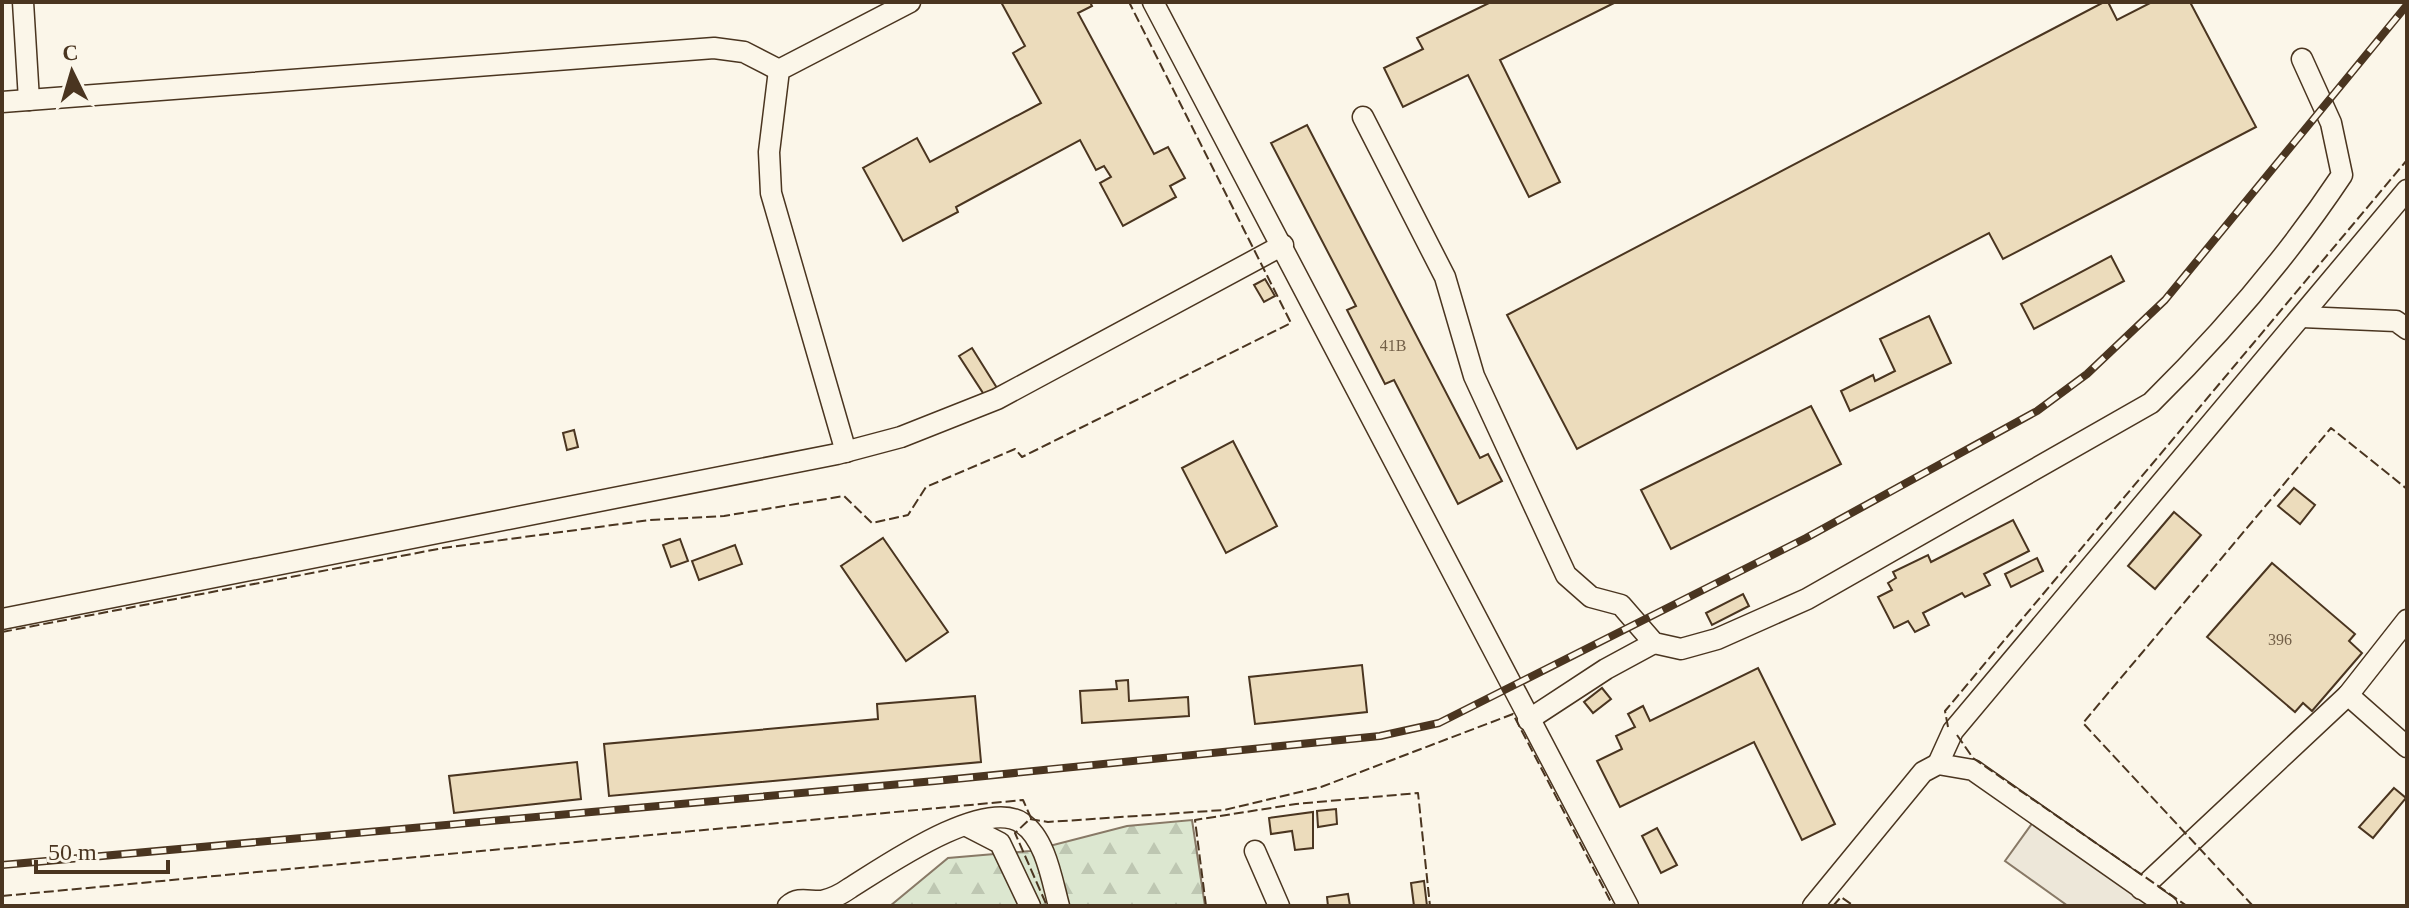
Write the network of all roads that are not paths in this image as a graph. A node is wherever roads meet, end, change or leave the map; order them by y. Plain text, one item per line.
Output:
1 (23, 2) edge
2 (910, 2) edge
3 (1153, 2) edge
4 (2302, 59) dead end
5 (779, 70) junction
6 (29, 100) junction
7 (2, 102) edge
8 (1363, 117) dead end
9 (2407, 190) edge
10 (1283, 245) junction
11 (2302, 317) junction
12 (2407, 329) edge
13 (846, 452) junction
14 (2, 619) edge
15 (2407, 620) edge
16 (1654, 643) junction
17 (2348, 695) junction
18 (1528, 720) junction
19 (2407, 747) edge
20 (1938, 764) junction
21 (967, 826) junction
22 (1255, 851) dead end
23 (2141, 889) junction
24 (788, 906) edge
25 (1030, 906) edge
26 (1059, 906) edge
27 (1279, 906) edge
28 (1628, 906) edge
29 (1813, 906) edge
30 (2167, 906) edge

1 - 6 street
2 - 5 street
3 - 10 street
4 - 16 street
5 - 6 street
5 - 13 street
6 - 7 street
8 - 16 street
9 - 11 street
10 - 13 street
10 - 18 street
11 - 12 street
11 - 20 street
13 - 14 street
15 - 17 street
16 - 18 street
17 - 19 street
17 - 23 street
18 - 28 street
20 - 23 street
20 - 29 street
21 - 24 street
21 - 25 street
21 - 26 street
22 - 27 street
23 - 30 street

